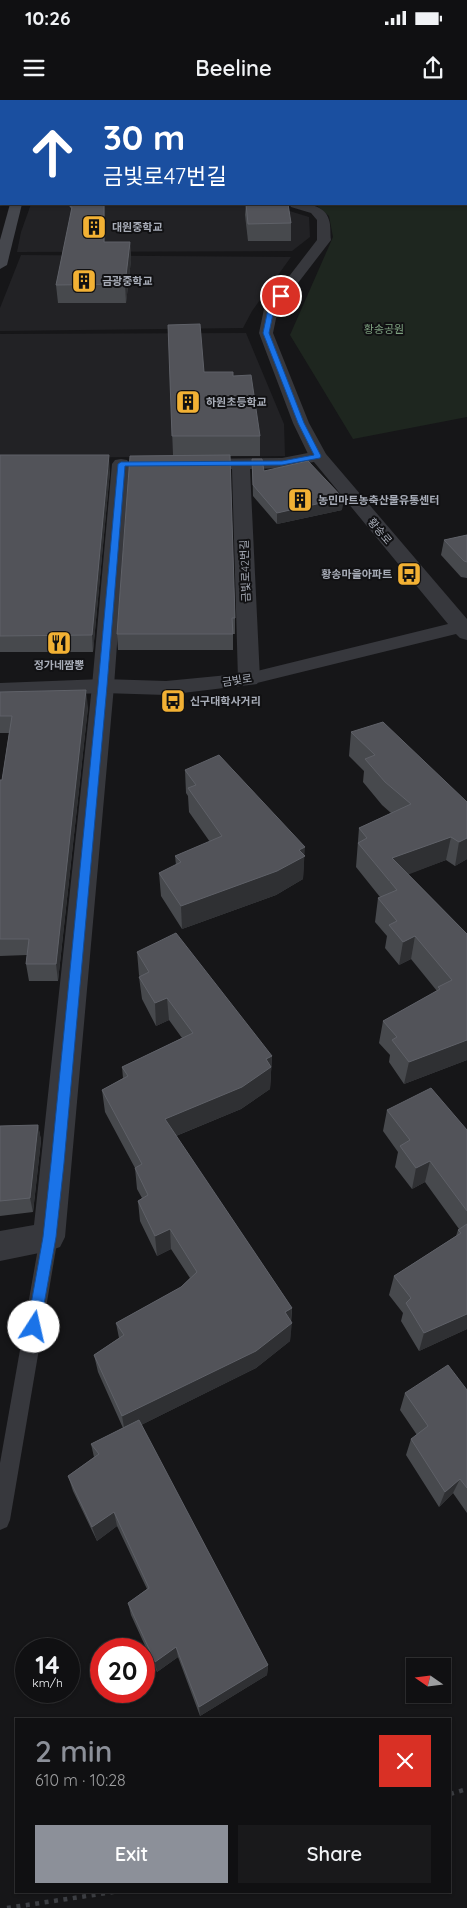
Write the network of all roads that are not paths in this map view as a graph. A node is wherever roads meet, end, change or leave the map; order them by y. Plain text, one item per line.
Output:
1 (16, 205) edge
2 (298, 205) edge
3 (0, 265) edge
4 (318, 456) junction
5 (102, 464) edge
6 (177, 464) edge
7 (241, 464) junction
8 (465, 628) edge
9 (249, 679) junction
10 (103, 686) junction
11 (0, 690) edge
12 (51, 1223) junction
13 (0, 1246) edge
14 (0, 1514) edge

1 - 3 main road
2 - 4 street, 황송로
4 - 7 street
4 - 8 street, 황송로
5 - 10 street
6 - 7 street
7 - 9 street, 금빛로42번길
8 - 9 street, 금빛로
9 - 10 street, 금빛로
10 - 11 street, 금빛로
10 - 12 street
12 - 13 street
12 - 14 lane

